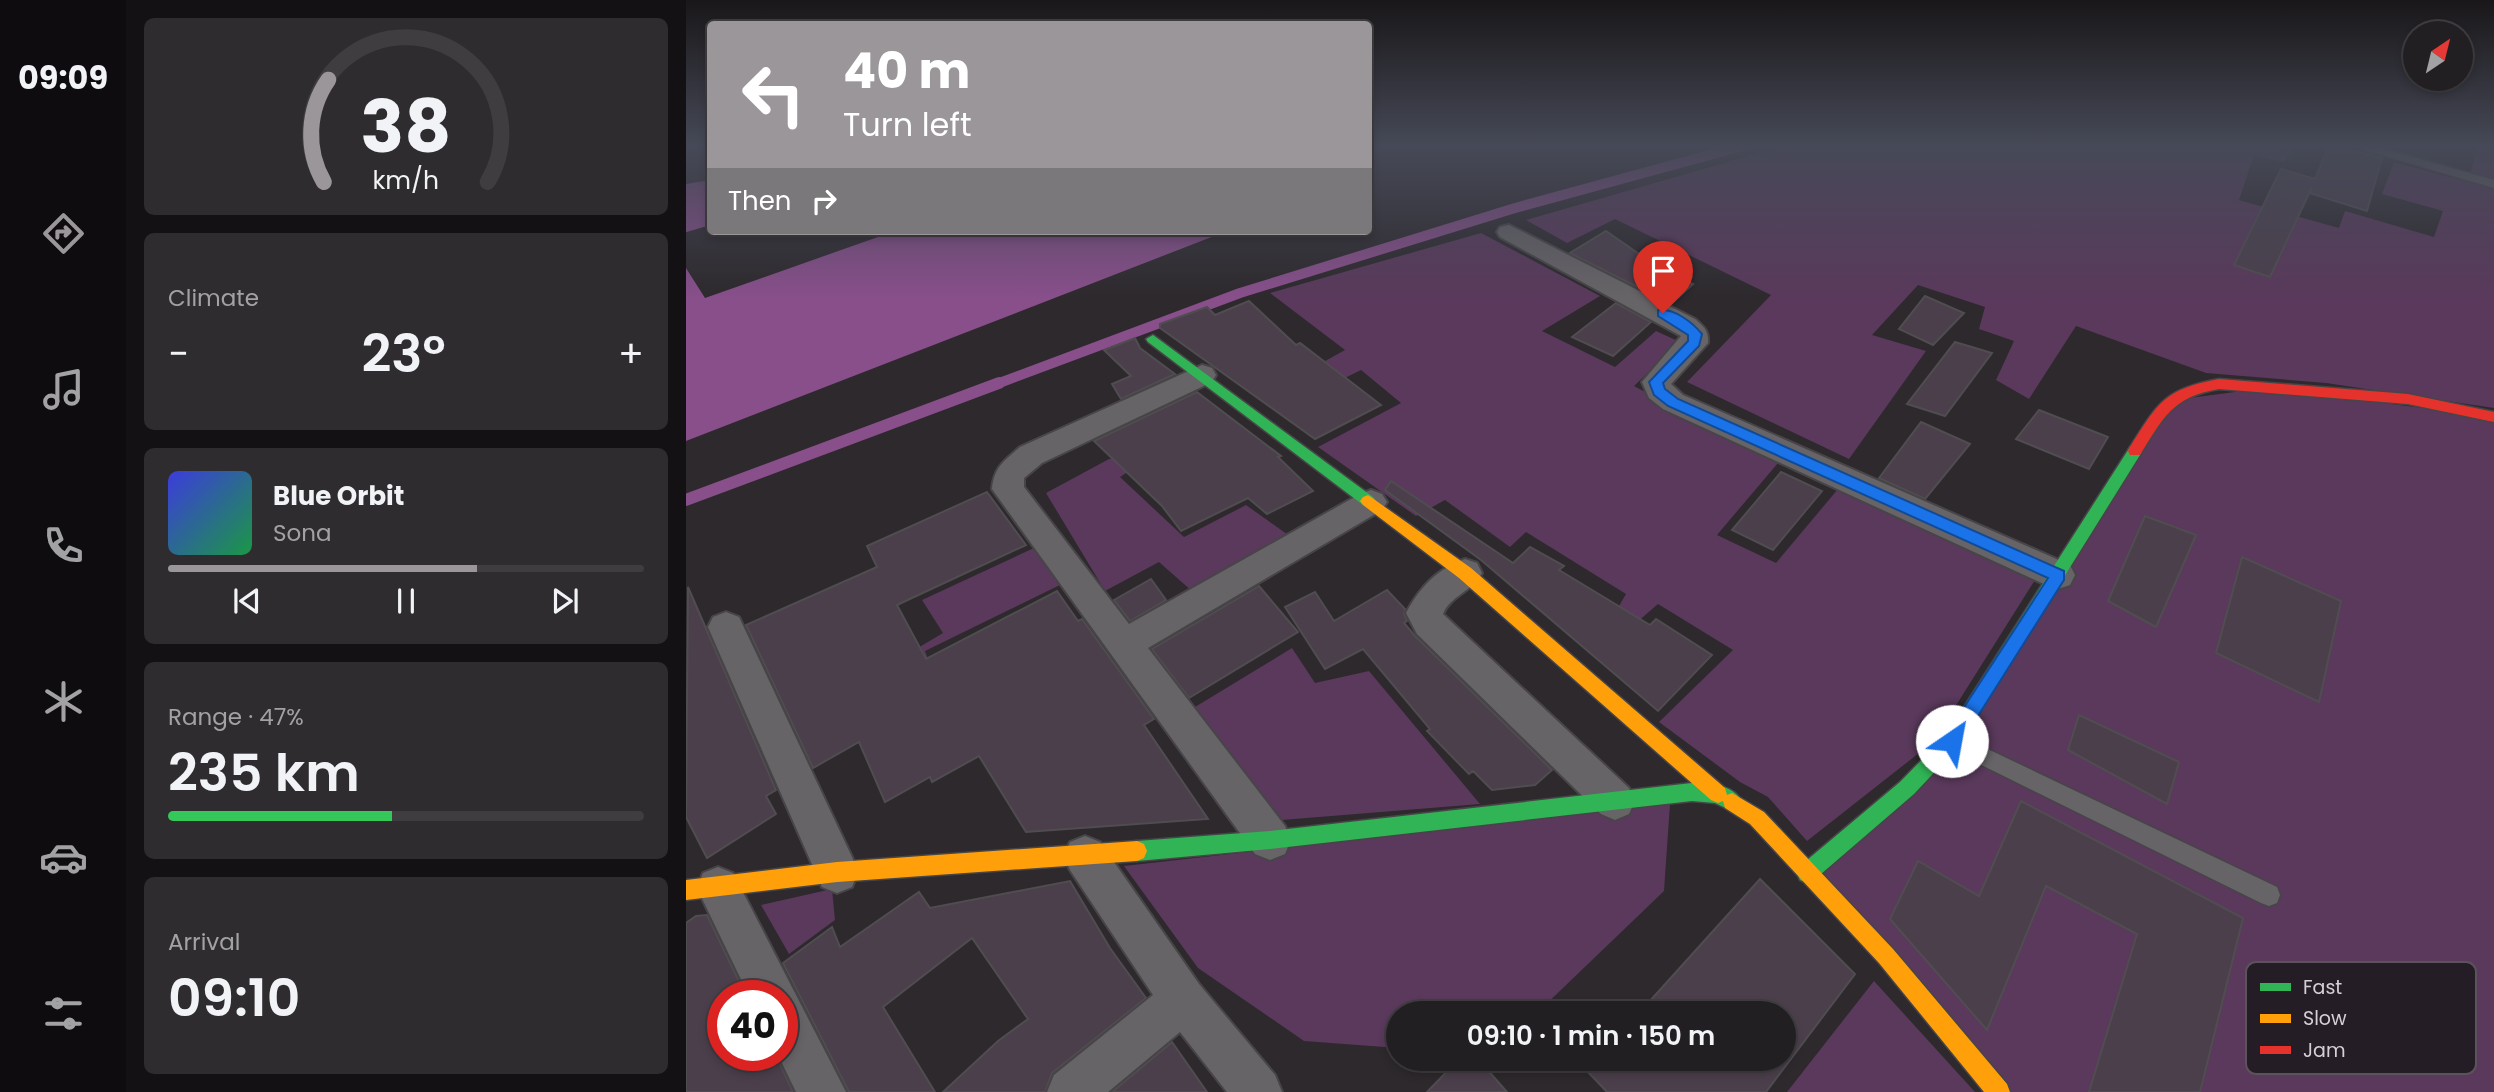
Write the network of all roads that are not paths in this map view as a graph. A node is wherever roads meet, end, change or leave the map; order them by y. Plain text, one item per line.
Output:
1 (1509, 232) dead end
2 (1153, 339) dead end
3 (1202, 375) junction
4 (2494, 416) edge
5 (1371, 502) junction
6 (1465, 573) junction
7 (2058, 576) junction
8 (726, 627) dead end
9 (1125, 644) junction
10 (1952, 741) junction
11 (1718, 794) junction
12 (1615, 801) junction
13 (1270, 840) junction
14 (1085, 856) junction
15 (837, 872) junction
16 (1807, 873) junction
17 (702, 889) edge
18 (2269, 895) dead end
19 (762, 980) edge
20 (1183, 1000) junction
21 (798, 1045) edge
22 (1075, 1091) edge
23 (822, 1092) edge
24 (1258, 1092) edge
25 (1999, 1092) edge

1 - 7 street
2 - 3 street
3 - 5 street
3 - 9 street
4 - 7 street
5 - 6 street
5 - 9 street
6 - 11 street
6 - 12 street
7 - 10 street
8 - 15 street
9 - 13 street
10 - 16 street
10 - 18 lane
11 - 12 street
11 - 16 street
12 - 13 street
13 - 14 street
14 - 15 street
14 - 20 street
15 - 17 street
16 - 25 street
17 - 19 street
20 - 22 street
20 - 24 street
21 - 23 street

